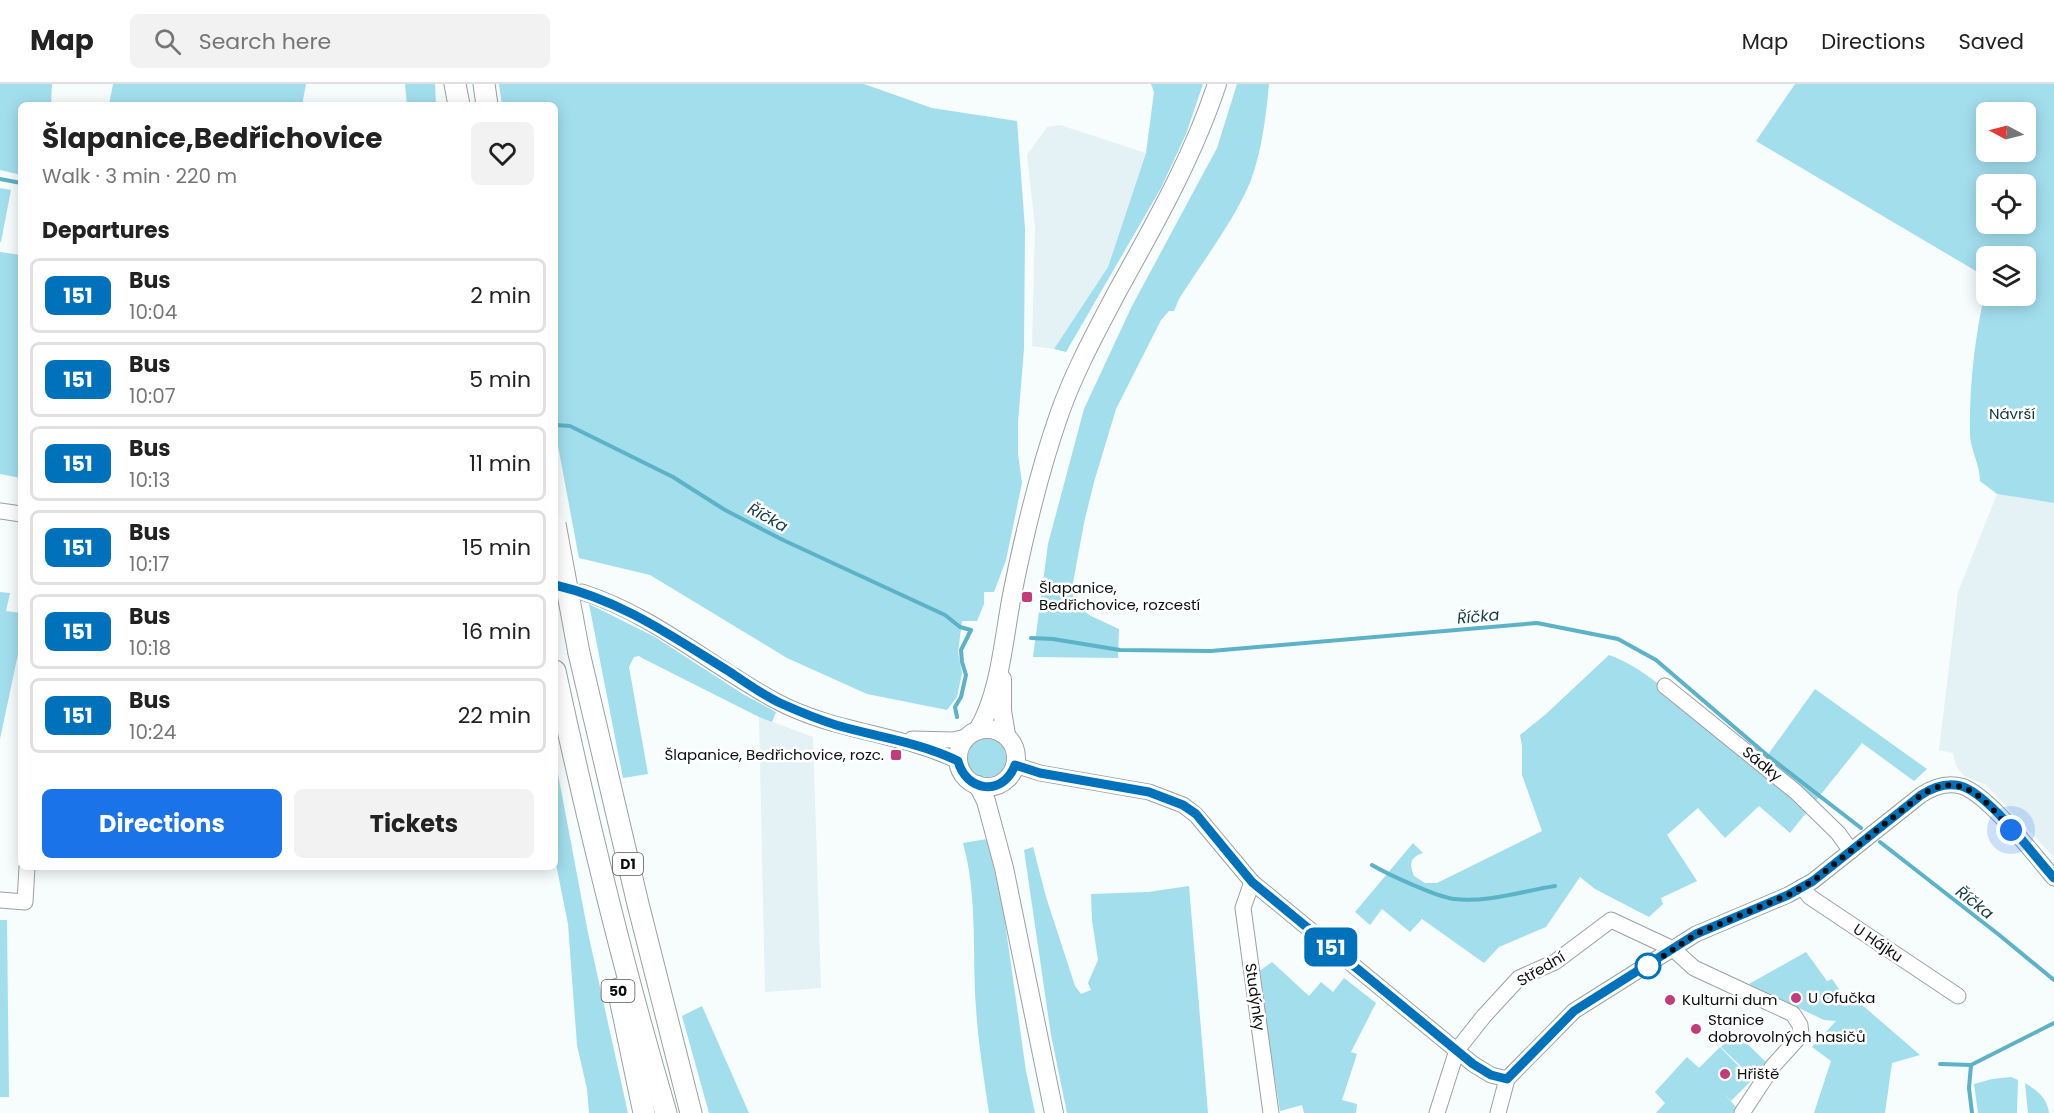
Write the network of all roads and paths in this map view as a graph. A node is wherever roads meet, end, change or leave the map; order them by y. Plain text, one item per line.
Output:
1 (455, 84) edge
2 (484, 84) edge
3 (1217, 84) edge
4 (458, 102) edge
5 (487, 102) edge
6 (0, 511) edge
7 (18, 514) edge
8 (558, 540) edge
9 (582, 592) dead end
10 (1001, 663) junction
11 (558, 685) edge
12 (1665, 686) dead end
13 (972, 733) junction
14 (1006, 735) junction
15 (897, 738) junction
16 (572, 749) junction
17 (958, 761) junction
18 (1015, 765) junction
19 (1003, 782) junction
20 (978, 786) junction
21 (1851, 851) junction
22 (1004, 868) junction
23 (27, 870) edge
24 (2054, 878) edge
25 (1252, 882) junction
26 (1802, 887) junction
27 (0, 900) edge
28 (1672, 949) junction
29 (1958, 996) dead end
30 (1456, 1050) junction
31 (680, 1075) junction
32 (1507, 1079) junction
33 (644, 1113) edge
34 (666, 1113) edge
35 (691, 1113) edge
36 (697, 1113) edge
37 (1054, 1113) edge
38 (1271, 1113) edge
39 (1437, 1113) edge
40 (1498, 1113) edge
41 (1742, 1113) edge

1 - 4 highway
2 - 5 highway
3 - 10 main road
6 - 7 street
8 - 31 highway, D1, bridge
9 - 15 street
10 - 13 main road
10 - 14 main road
11 - 16 highway, D1
12 - 21 street, Sádky
13 - 14 main road
13 - 15 street
13 - 17 main road
14 - 18 main road
15 - 17 street
16 - 33 highway, 50
16 - 34 highway, D1
17 - 20 main road
18 - 19 main road
18 - 25 street
19 - 20 main road
19 - 22 main road
20 - 22 main road
21 - 24 street
21 - 26 street
22 - 37 main road
23 - 27 street
25 - 30 street
25 - 38 street, Studýnky
26 - 28 street
26 - 29 street, U Hájku
28 - 30 street, Střední
28 - 32 street
28 - 41 street
30 - 32 street
30 - 39 street
31 - 35 highway, D1
31 - 36 highway
32 - 40 street

